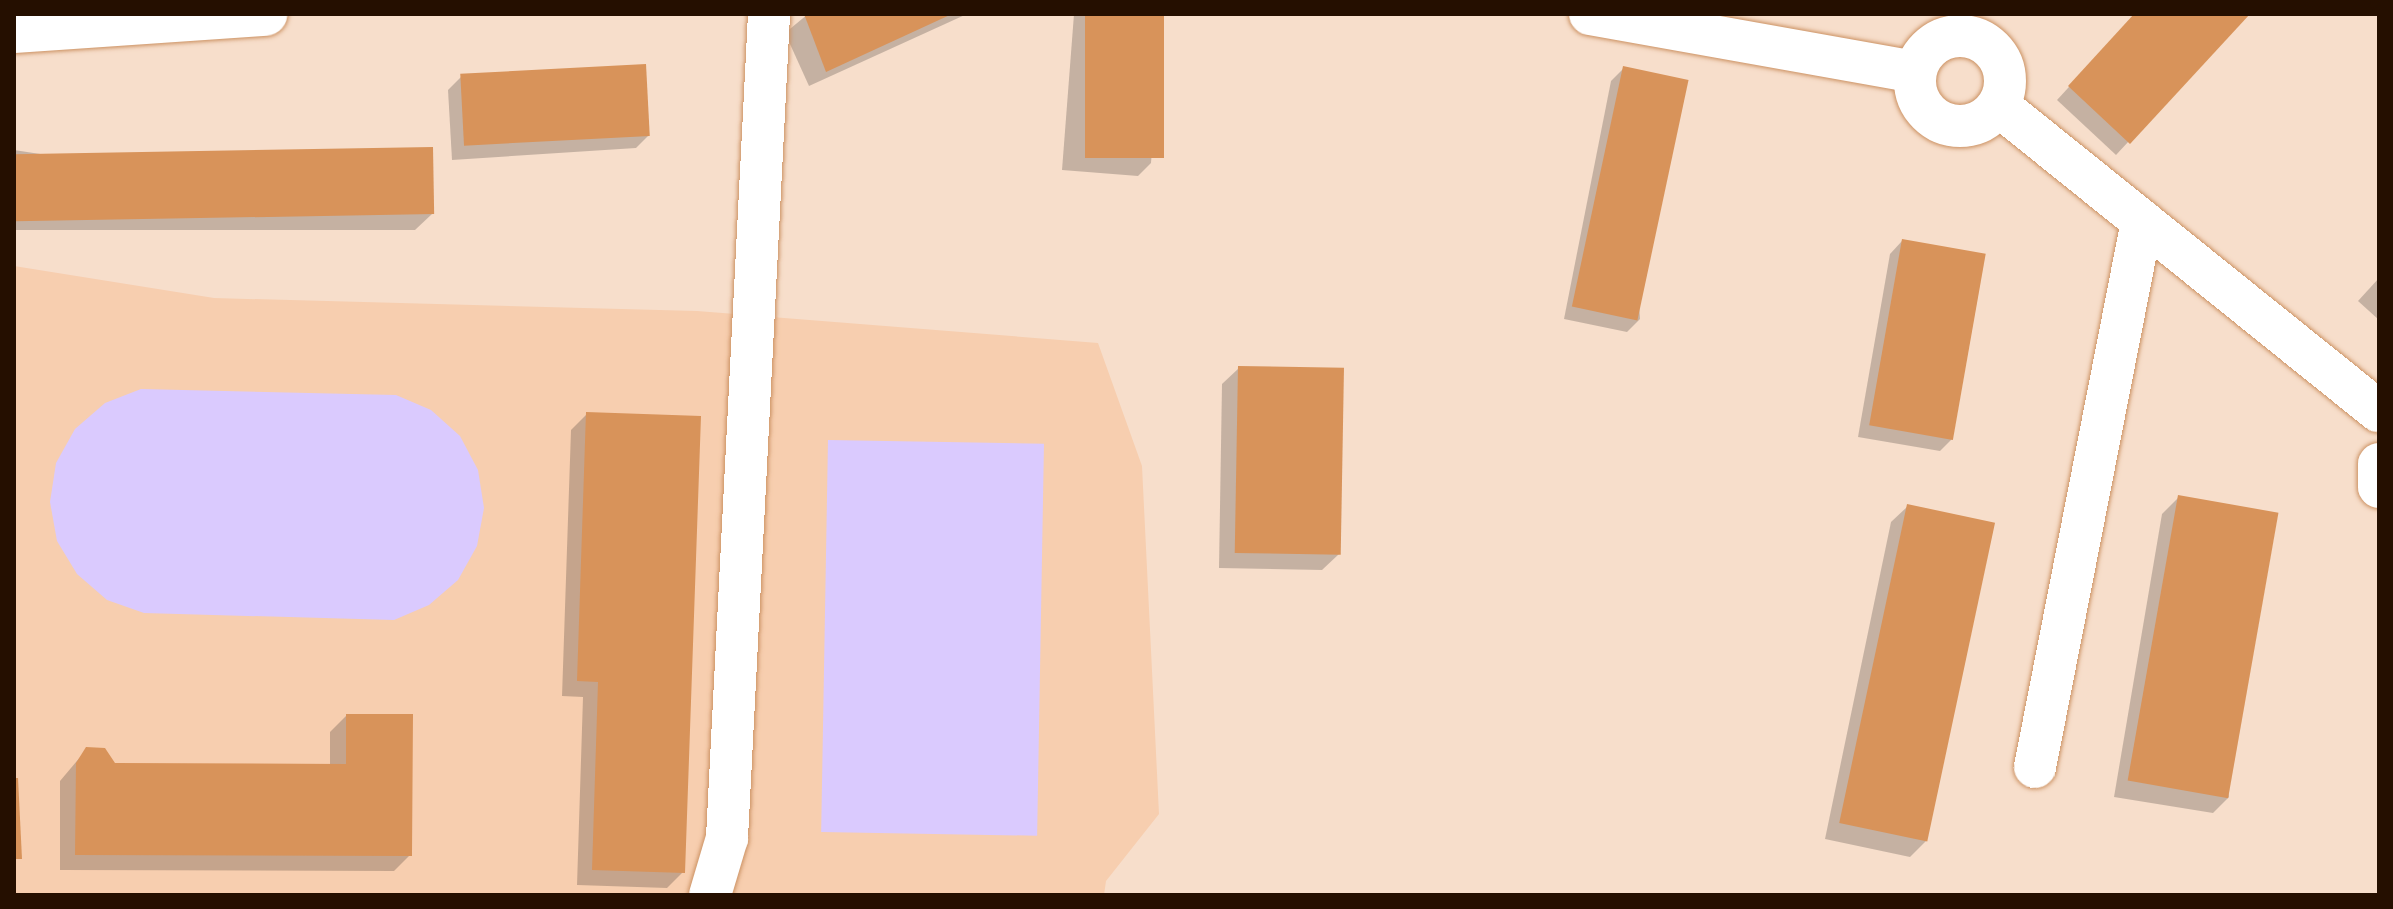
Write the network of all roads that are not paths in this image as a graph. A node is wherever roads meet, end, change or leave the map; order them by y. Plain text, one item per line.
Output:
1 (265, 14) edge
2 (769, 14) edge
3 (1590, 14) edge
4 (1948, 26) edge
5 (14, 31) edge
6 (1915, 72) junction
7 (1999, 106) junction
8 (2142, 221) junction
9 (2379, 411) edge
10 (2379, 464) edge
11 (2379, 487) edge
12 (2035, 767) dead end
13 (710, 895) edge

1 - 5 main road
2 - 13 street
3 - 6 street
4 - 6 street
4 - 7 street
6 - 7 street
7 - 8 street
8 - 9 street
8 - 12 street
10 - 11 street

